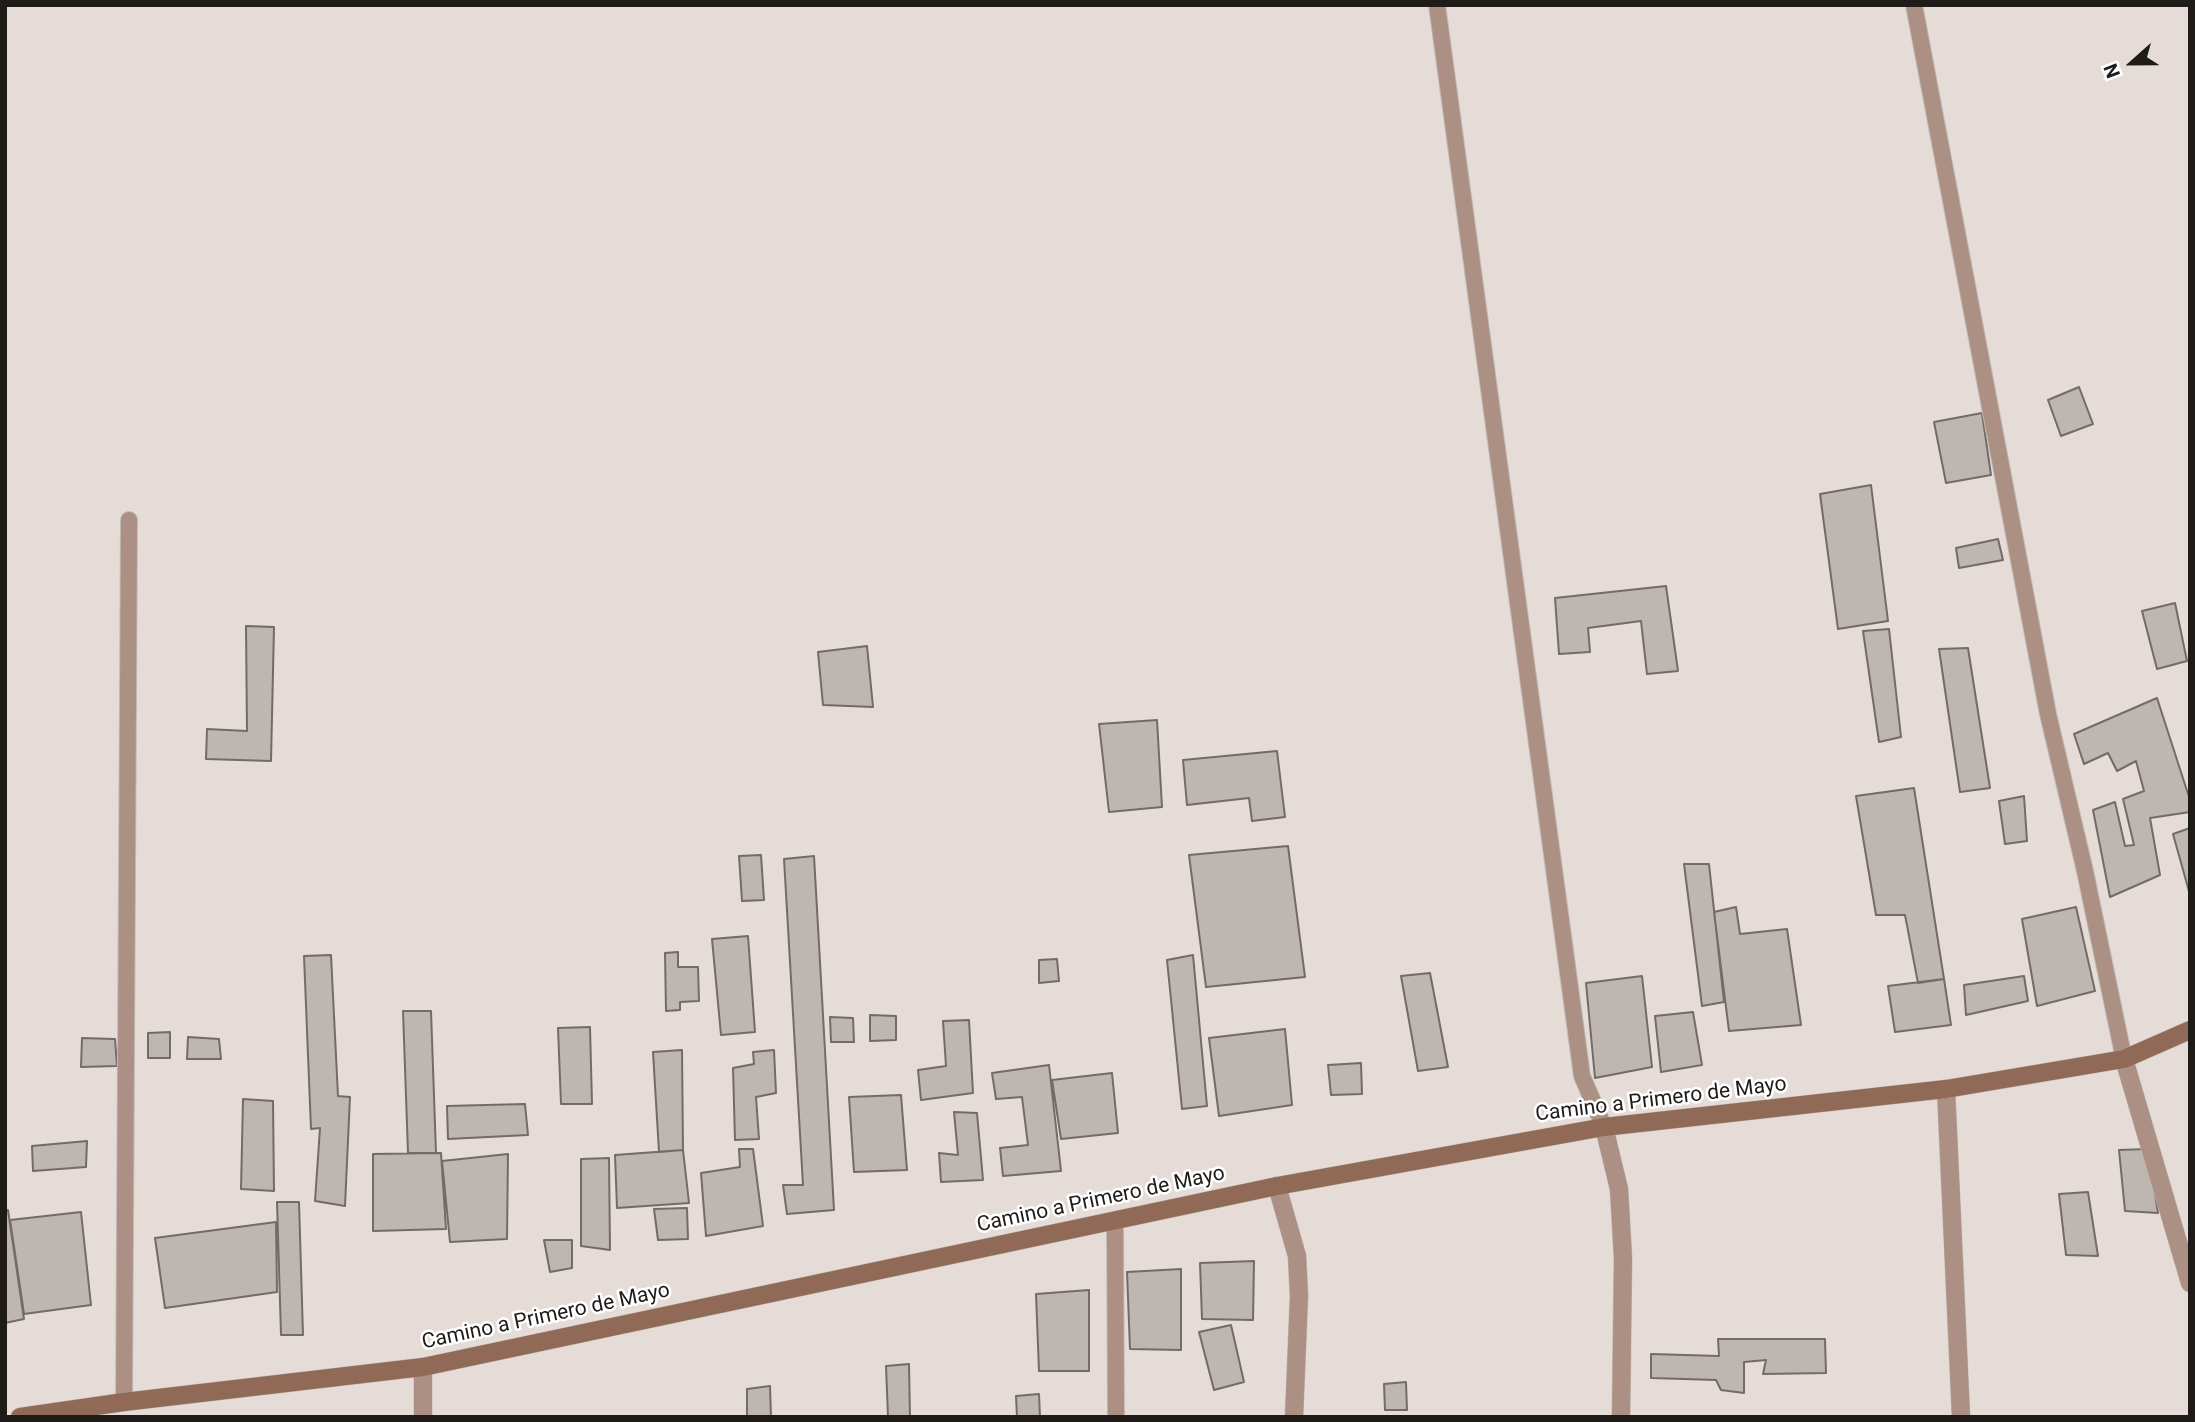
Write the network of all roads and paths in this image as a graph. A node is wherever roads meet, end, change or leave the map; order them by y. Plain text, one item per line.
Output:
1 (1437, 5) edge
2 (1914, 5) edge
3 (129, 520) dead end
4 (2190, 1030) edge
5 (2124, 1059) junction
6 (1946, 1089) junction
7 (1604, 1127) junction
8 (1277, 1186) junction
9 (1115, 1220) junction
10 (2190, 1283) edge
11 (423, 1367) junction
12 (124, 1402) junction
13 (20, 1417) edge
14 (423, 1417) edge
15 (1116, 1417) edge
16 (1294, 1417) edge
17 (1621, 1417) edge
18 (1961, 1417) edge

1 - 7 lane
2 - 5 lane
3 - 12 lane
4 - 5 street, Camino a Primero de Mayo
5 - 6 street, Camino a Primero de Mayo
5 - 10 street
6 - 7 street, Camino a Primero de Mayo
6 - 18 street
7 - 8 street, Camino a Primero de Mayo
7 - 17 street
8 - 9 street, Camino a Primero de Mayo
8 - 16 street
9 - 11 street, Camino a Primero de Mayo
9 - 15 lane
11 - 12 street, Camino a Primero de Mayo
11 - 14 street
12 - 13 street, Camino a Primero de Mayo

